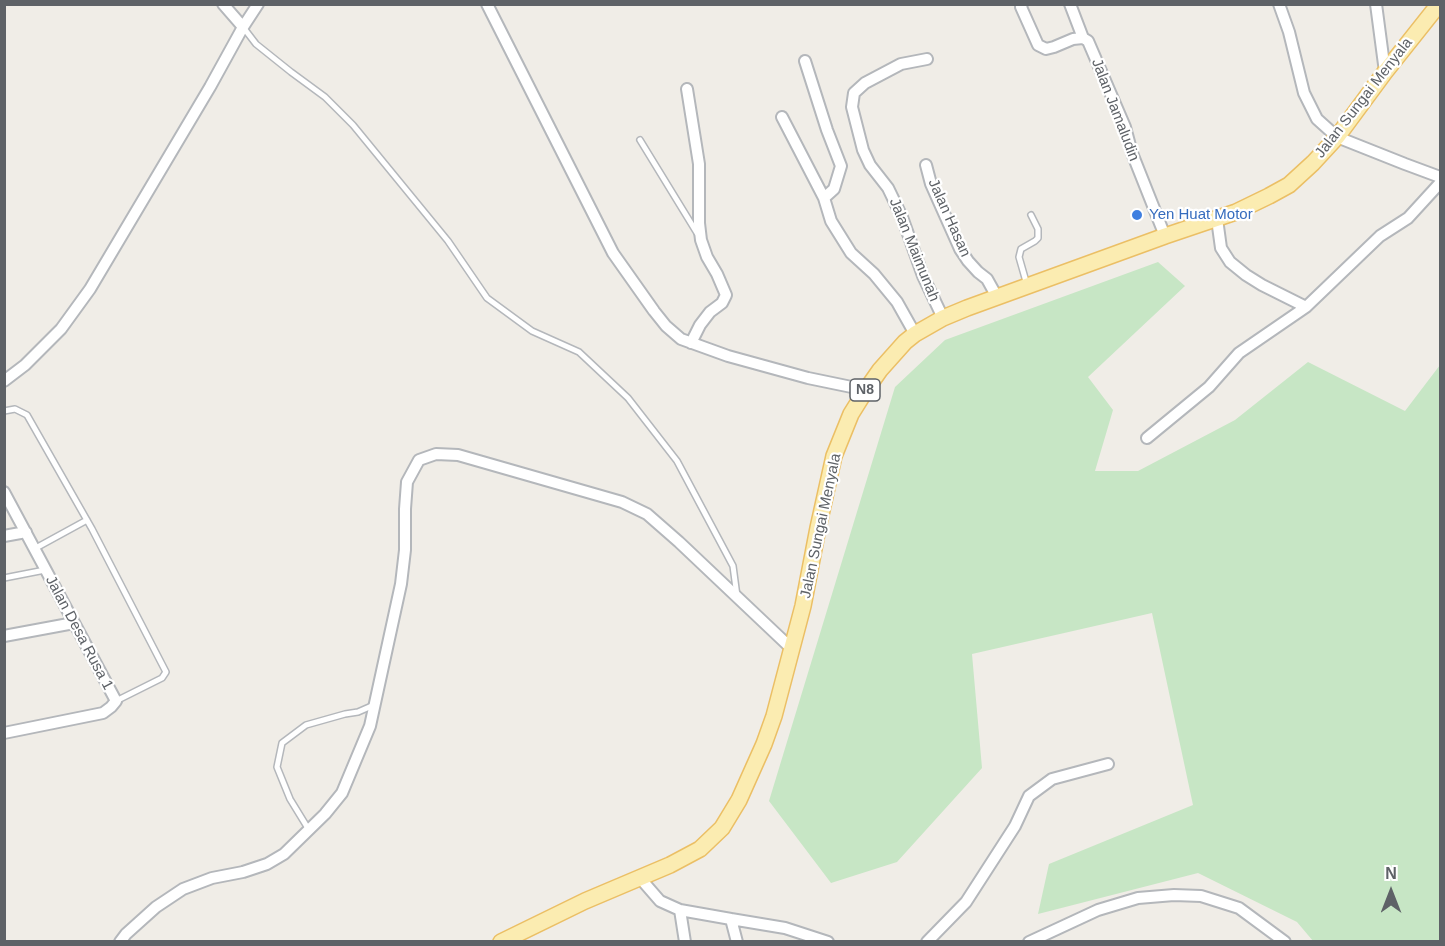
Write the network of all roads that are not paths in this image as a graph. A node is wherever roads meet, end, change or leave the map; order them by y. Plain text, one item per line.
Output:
1 (223, 4) edge
2 (258, 4) edge
3 (487, 4) edge
4 (1022, 4) edge
5 (1070, 4) edge
6 (1279, 4) edge
7 (1376, 4) edge
8 (1439, 4) edge
9 (243, 27) junction
10 (1083, 38) junction
11 (927, 59) dead end
12 (805, 60) dead end
13 (1385, 72) junction
14 (687, 89) dead end
15 (782, 117) dead end
16 (1337, 137) junction
17 (640, 140) dead end
18 (926, 165) dead end
19 (1440, 177) edge
20 (1440, 183) edge
21 (824, 198) junction
22 (1031, 214) dead end
23 (1217, 219) junction
24 (1165, 236) junction
25 (701, 240) junction
26 (1028, 287) junction
27 (997, 297) junction
28 (1306, 307) junction
29 (943, 318) junction
30 (915, 334) junction
31 (691, 343) junction
32 (4, 381) edge
33 (866, 390) junction
34 (4, 411) edge
35 (1147, 438) dead end
36 (4, 492) edge
37 (87, 520) junction
38 (26, 532) junction
39 (4, 536) edge
40 (34, 549) junction
41 (45, 570) junction
42 (4, 578) edge
43 (737, 597) junction
44 (74, 623) junction
45 (4, 636) edge
46 (792, 649) junction
47 (116, 700) junction
48 (375, 705) junction
49 (4, 733) edge
50 (1108, 764) dead end
51 (309, 830) junction
52 (640, 878) junction
53 (680, 910) junction
54 (731, 919) junction
55 (120, 942) edge
56 (501, 942) edge
57 (685, 942) edge
58 (737, 942) edge
59 (828, 942) edge
60 (927, 942) edge
61 (1029, 942) edge
62 (1285, 942) edge

1 - 9 street
2 - 9 street
3 - 31 street
4 - 10 street
5 - 10 street, Jalan Jamaludin
6 - 16 street
7 - 13 street
8 - 13 main road, Jalan Sungai Menyala / N8
9 - 32 street
9 - 43 lane
10 - 24 street, Jalan Jamaludin
11 - 29 street, Jalan Maimunah
12 - 21 street
13 - 16 main road, Jalan Sungai Menyala / N8
14 - 25 street
15 - 21 street
16 - 19 street
16 - 23 main road, Jalan Sungai Menyala / N8
17 - 25 lane
18 - 27 street, Jalan Hasan
20 - 28 street
21 - 30 street
22 - 26 lane
23 - 24 main road, Jalan Sungai Menyala / N8
23 - 28 street
24 - 26 main road, Jalan Sungai Menyala / N8
25 - 31 street
26 - 27 main road, Jalan Sungai Menyala / N8
27 - 29 main road, Jalan Sungai Menyala / N8
28 - 35 street
29 - 30 main road, Jalan Sungai Menyala / N8
30 - 33 main road, Jalan Sungai Menyala / N8
31 - 33 street
33 - 46 main road, Jalan Sungai Menyala / N8
34 - 37 lane
36 - 38 street, Jalan Desa Rusa 1
37 - 40 lane
37 - 47 lane
38 - 39 street
38 - 40 street, Jalan Desa Rusa 1
40 - 41 street, Jalan Desa Rusa 1
41 - 42 lane
41 - 44 street, Jalan Desa Rusa 1
43 - 46 street
43 - 48 street
44 - 45 street
44 - 47 street, Jalan Desa Rusa 1
46 - 52 main road, Jalan Sungai Menyala / N8
47 - 49 street, Jalan Desa Rusa 1
48 - 51 street
48 - 51 lane
50 - 60 street
51 - 55 street
52 - 53 street
52 - 56 main road, Jalan Sungai Menyala / N8
53 - 54 street
53 - 57 street
54 - 58 street
54 - 59 street
61 - 62 street

